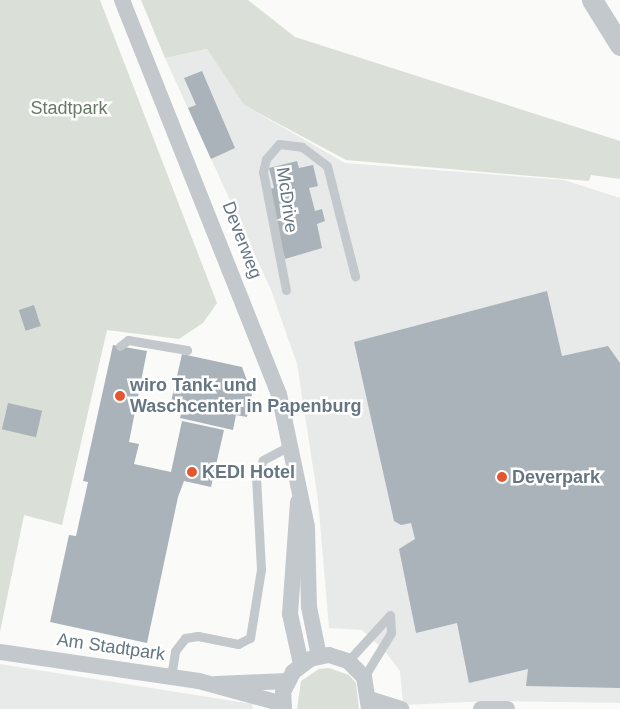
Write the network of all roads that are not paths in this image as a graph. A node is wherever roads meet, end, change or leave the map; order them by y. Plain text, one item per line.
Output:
1 (122, 0) edge
2 (592, 0) edge
3 (620, 44) edge
4 (355, 276) dead end
5 (286, 290) dead end
6 (120, 346) dead end
7 (187, 350) dead end
8 (292, 444) junction
9 (298, 502) junction
10 (0, 652) edge
11 (319, 656) junction
12 (348, 661) junction
13 (301, 664) junction
14 (171, 677) junction
15 (364, 677) junction
16 (287, 681) junction
17 (216, 684) junction
18 (370, 704) edge
19 (284, 706) edge
20 (401, 709) edge
21 (481, 709) edge
22 (507, 709) edge

1 - 8 street, Deverweg
2 - 3 street
4 - 5 lane, McDrive
6 - 7 lane
8 - 9 street, Deverweg
8 - 14 lane
9 - 11 street, Deverweg
9 - 13 street, Deverweg
10 - 14 street, Am Stadtpark
11 - 12 street
11 - 13 street
12 - 15 street
12 - 15 lane
13 - 16 street
14 - 17 street, Am Stadtpark
15 - 18 street
16 - 17 street, Am Stadtpark
16 - 19 street
17 - 19 street, Am Stadtpark
18 - 20 street
21 - 22 street

